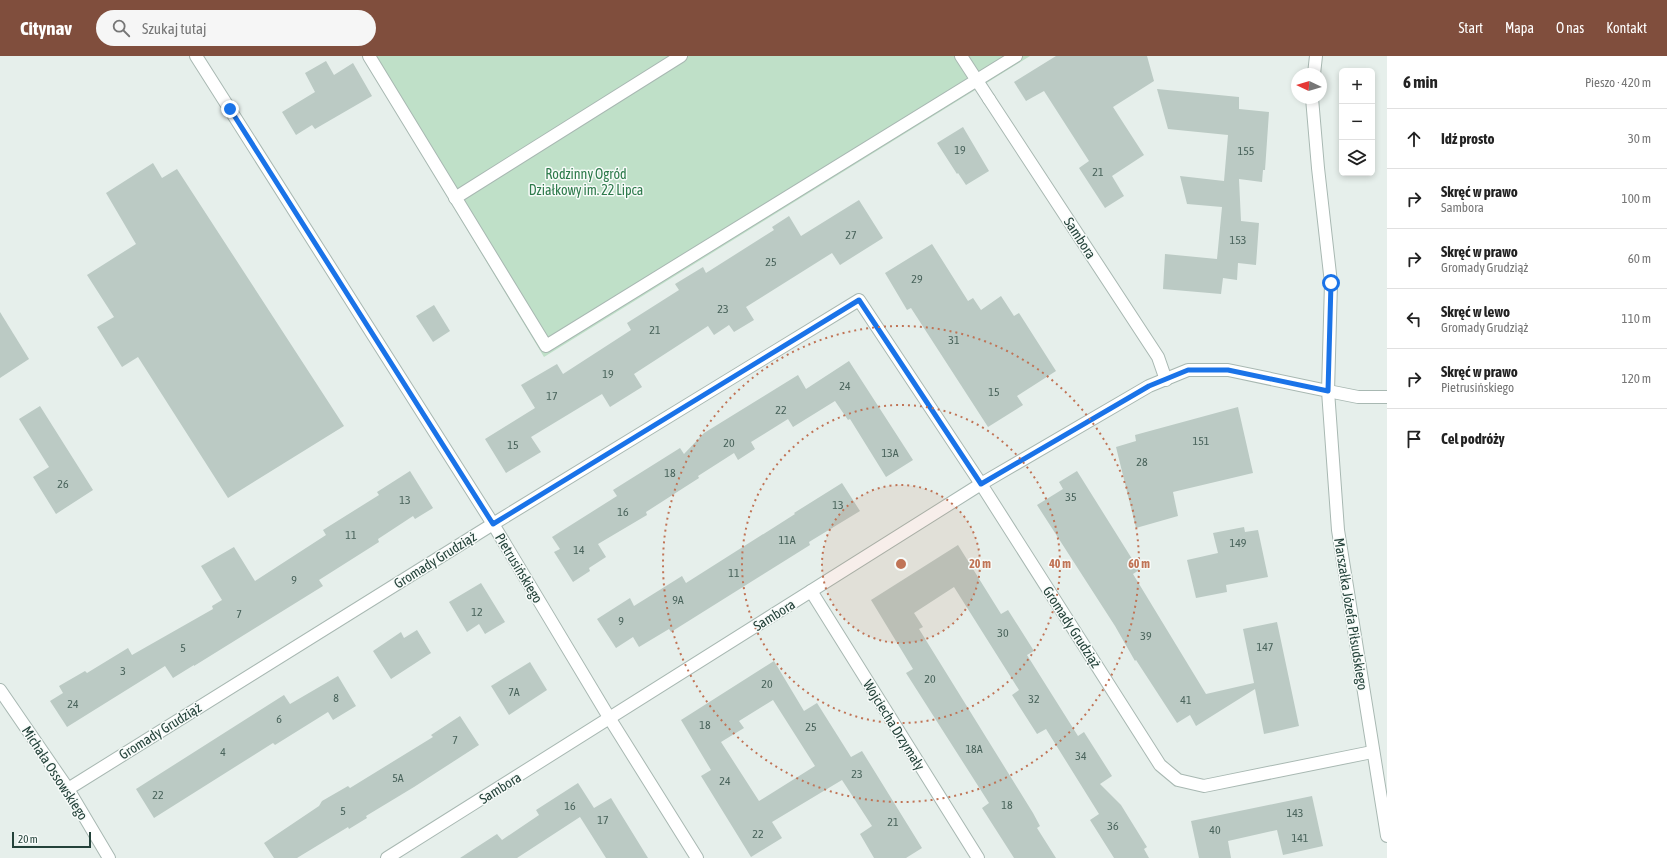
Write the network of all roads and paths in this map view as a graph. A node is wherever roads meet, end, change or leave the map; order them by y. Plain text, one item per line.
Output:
1 (196, 56) edge
2 (369, 56) edge
3 (681, 56) edge
4 (961, 56) edge
5 (1016, 56) edge
6 (1316, 56) edge
7 (1315, 68) edge
8 (977, 80) junction
9 (1313, 104) edge
10 (455, 198) junction
11 (1166, 380) junction
12 (1328, 391) junction
13 (1387, 397) edge
14 (981, 484) junction
15 (493, 524) junction
16 (811, 591) junction
17 (0, 690) edge
18 (610, 719) junction
19 (1372, 752) junction
20 (68, 789) junction
21 (1387, 836) edge
22 (395, 856) edge
23 (109, 858) edge
24 (698, 858) edge
25 (978, 858) edge

1 - 15 street, Pietrusińskiego
2 - 10 street
3 - 10 street
4 - 8 street, Sambora
5 - 8 street
6 - 7 street
8 - 10 street
8 - 11 street, Sambora
9 - 12 street, Marszałka Józefa Piłsudskiego
11 - 12 street, Sambora
11 - 14 street, Sambora
12 - 13 street, Sambora
12 - 19 street, Marszałka Józefa Piłsudskiego
14 - 15 street, Gromady Grudziąż
14 - 16 street, Sambora
14 - 19 street, Gromady Grudziąż
15 - 18 street, Pietrusińskiego
15 - 20 street, Gromady Grudziąż
16 - 18 street, Sambora
16 - 25 street, Wojciecha Drzymały
17 - 20 street, Michała Ossowskiego
18 - 22 street, Sambora
18 - 24 street, Pietrusińskiego
19 - 21 street, Marszałka Józefa Piłsudskiego
20 - 23 street, Michała Ossowskiego

